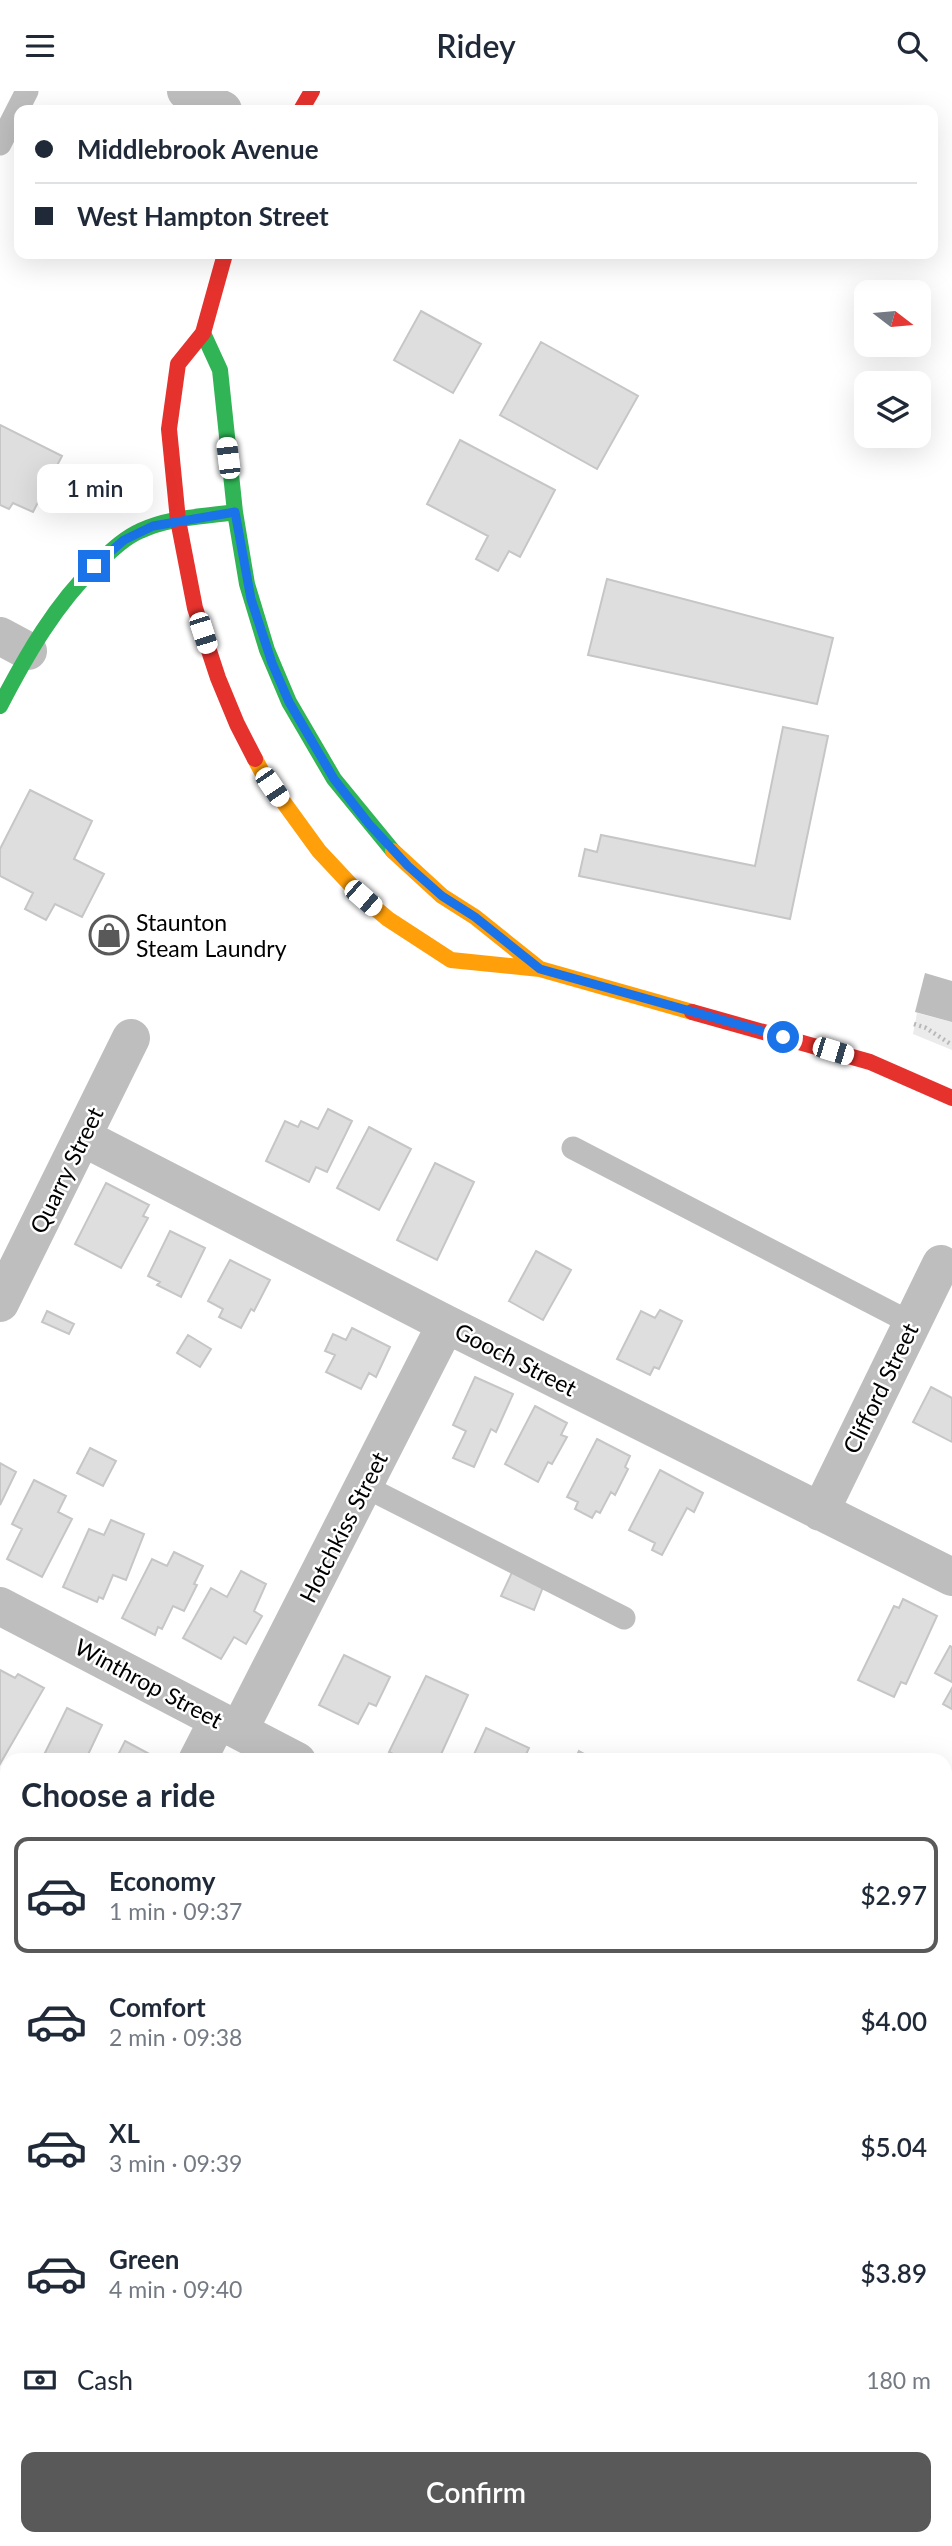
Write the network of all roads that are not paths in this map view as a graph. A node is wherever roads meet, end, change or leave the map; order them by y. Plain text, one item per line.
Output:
1 (186, 91) edge
2 (213, 105) edge
3 (14, 117) edge
4 (0, 144) edge
5 (224, 259) edge
6 (203, 333) junction
7 (235, 512) junction
8 (178, 520) junction
9 (14, 643) edge
10 (0, 706) edge
11 (540, 969) junction
12 (131, 1038) dead end
13 (952, 1098) edge
14 (82, 1137) junction
15 (573, 1148) dead end
16 (938, 1264) edge
17 (0, 1303) edge
18 (911, 1323) junction
19 (446, 1324) junction
20 (364, 1486) junction
21 (820, 1512) junction
22 (952, 1577) edge
23 (0, 1606) edge
24 (624, 1618) dead end
25 (229, 1725) junction
26 (204, 1753) edge
27 (282, 1753) edge

1 - 2 street
3 - 4 lane
5 - 6 main road
6 - 7 main road
6 - 8 main road
7 - 8 main road
7 - 11 main road
8 - 9 main road
8 - 11 main road
9 - 10 main road
11 - 13 main road
12 - 14 street, Quarry Street
14 - 17 street, Quarry Street
14 - 19 street, Gooch Street
15 - 18 lane
16 - 18 street, Clifford Street
18 - 21 street, Clifford Street
19 - 20 street, Hotchkiss Street
19 - 21 street, Gooch Street
20 - 24 lane
20 - 25 street, Hotchkiss Street
21 - 22 street, Gooch Street
23 - 25 street, Winthrop Street
25 - 26 street, Hotchkiss Street
25 - 27 street, Winthrop Street

